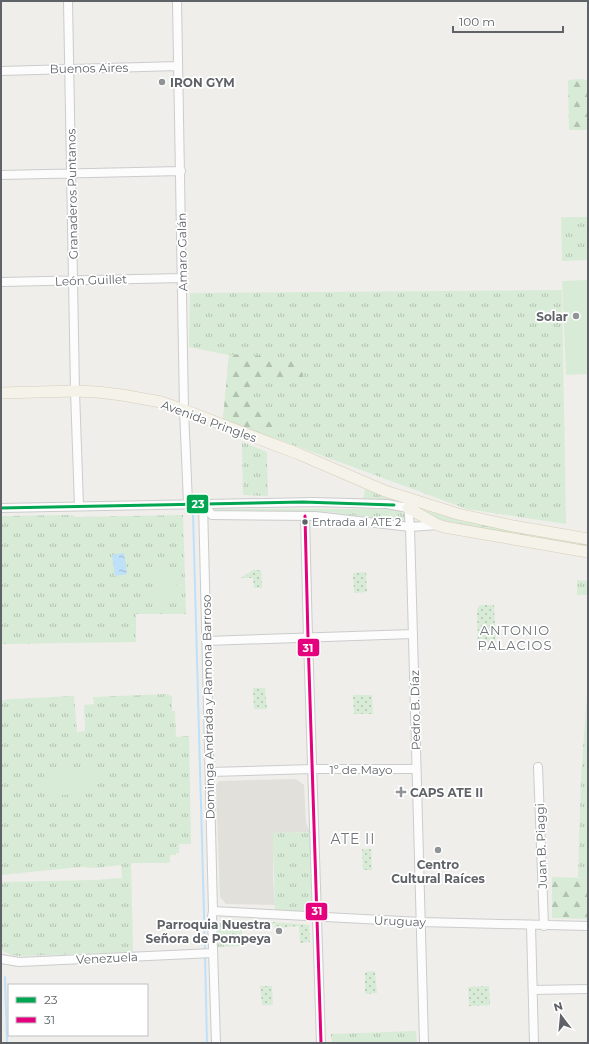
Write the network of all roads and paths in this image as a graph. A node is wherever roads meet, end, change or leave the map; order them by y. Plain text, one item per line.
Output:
1 (68, 1) edge
2 (177, 1) edge
3 (178, 66) junction
4 (69, 69) junction
5 (1, 71) edge
6 (181, 171) junction
7 (72, 174) junction
8 (1, 176) edge
9 (182, 278) junction
10 (74, 280) junction
11 (1, 282) edge
12 (75, 391) junction
13 (1, 393) edge
14 (184, 410) junction
15 (188, 503) junction
16 (203, 503) junction
17 (408, 503) junction
18 (79, 506) junction
19 (1, 508) edge
20 (305, 516) junction
21 (438, 525) junction
22 (410, 527) junction
23 (588, 538) edge
24 (588, 552) edge
25 (413, 634) junction
26 (308, 638) junction
27 (206, 641) junction
28 (538, 767) dead end
29 (313, 769) junction
30 (416, 769) junction
31 (210, 772) junction
32 (213, 911) junction
33 (317, 917) junction
34 (422, 922) junction
35 (531, 925) junction
36 (544, 926) junction
37 (588, 926) edge
38 (213, 953) junction
39 (1, 958) edge
40 (588, 989) edge
41 (533, 990) junction
42 (216, 1043) edge
43 (321, 1043) edge
44 (424, 1043) edge
45 (534, 1043) edge

1 - 4 street, Granaderos Puntanos
2 - 3 street, Amaro Galán
3 - 4 street, Buenos Aires
3 - 6 street, Amaro Galán
4 - 5 street, Buenos Aires
4 - 7 street, Granaderos Puntanos
6 - 7 street
6 - 9 street, Amaro Galán
7 - 8 street
7 - 10 street, Granaderos Puntanos
9 - 10 street, León Guillet
9 - 14 street, Amaro Galán
10 - 11 street, León Guillet
10 - 12 street, Granaderos Puntanos
12 - 13 main road, Avenida Pringles
12 - 14 main road, Avenida Pringles
12 - 18 street, Granaderos Puntanos
14 - 15 street, Amaro Galán
14 - 17 main road, Avenida Pringles
15 - 16 street
15 - 18 street
16 - 17 street
16 - 20 street
16 - 27 street, Dominga Andrada y Ramona Barroso
17 - 21 main road
17 - 22 street, Pedro B. Díaz
17 - 23 main road
18 - 19 street
20 - 22 street
20 - 26 street
21 - 22 street
21 - 24 main road
22 - 25 street, Pedro B. Díaz
25 - 26 street
25 - 30 street, Pedro B. Díaz
26 - 27 street
26 - 29 street
27 - 31 street, Dominga Andrada y Ramona Barroso
28 - 36 street, Juan B. Piaggi
29 - 30 street, 1º de Mayo
29 - 31 street, 1º de Mayo
29 - 33 street
30 - 34 street, Pedro B. Díaz
31 - 32 street, Dominga Andrada y Ramona Barroso
32 - 33 street, Uruguay
32 - 38 street, Dominga Andrada y Ramona Barroso
33 - 34 street, Uruguay
33 - 43 street
34 - 35 street, Uruguay
34 - 44 street, Pedro B. Díaz
35 - 36 street, Uruguay
35 - 41 street
36 - 37 street, Uruguay
38 - 39 street, Venezuela
38 - 42 street, Dominga Andrada y Ramona Barroso
40 - 41 street
41 - 45 street

